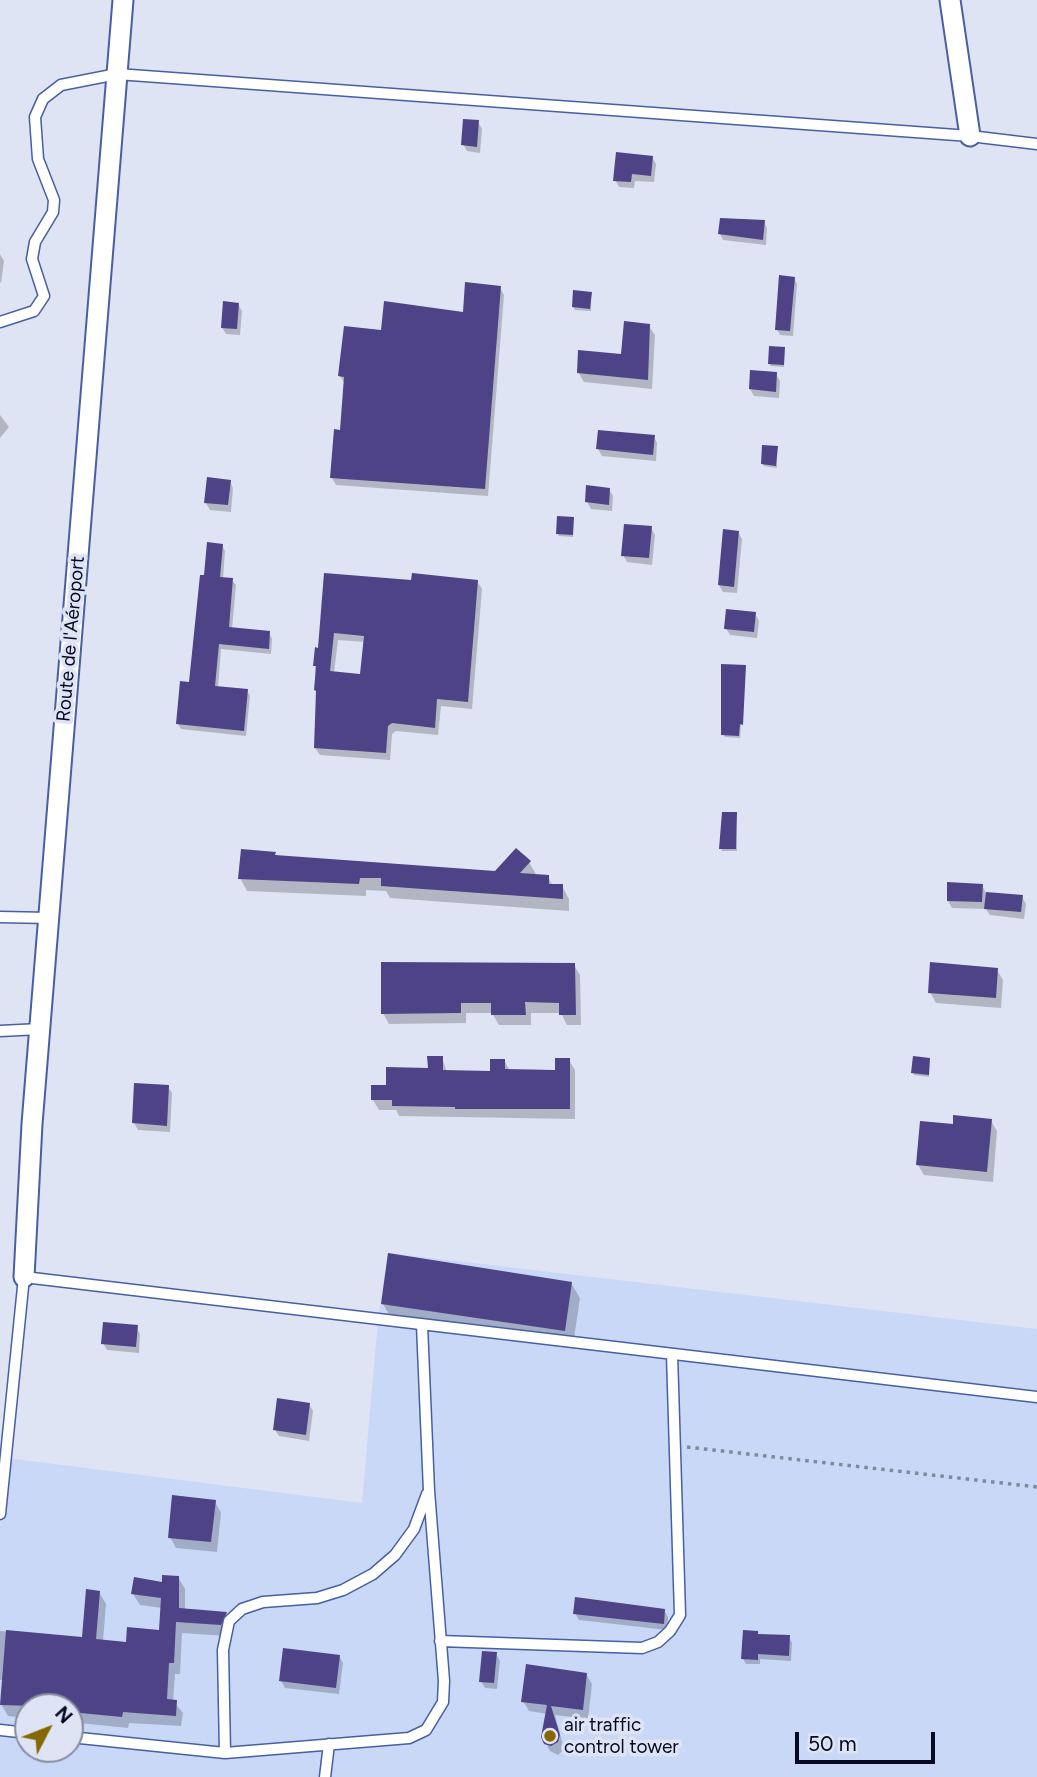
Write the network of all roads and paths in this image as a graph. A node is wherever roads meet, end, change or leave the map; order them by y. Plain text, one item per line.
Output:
1 (123, 0) edge
2 (950, 0) edge
3 (117, 74) junction
4 (970, 136) junction
5 (1037, 144) edge
6 (0, 322) edge
7 (0, 917) edge
8 (49, 918) junction
9 (40, 1029) junction
10 (0, 1031) edge
11 (23, 1278) junction
12 (422, 1325) junction
13 (672, 1354) junction
14 (1037, 1397) edge
15 (675, 1446) junction
16 (1037, 1487) edge
17 (429, 1490) junction
18 (0, 1514) edge
19 (440, 1641) junction
20 (84, 1738) edge
21 (329, 1744) junction
22 (225, 1753) junction
23 (325, 1777) edge

1 - 3 street, Route de l'Aéroport
2 - 4 street
3 - 4 lane
3 - 6 lane
3 - 8 street, Route de l'Aéroport
4 - 5 lane
7 - 8 lane
8 - 9 street, Route de l'Aéroport
9 - 10 lane
9 - 11 street, Route de l'Aéroport
11 - 12 lane
11 - 18 lane
12 - 13 lane
12 - 17 lane
13 - 14 lane
13 - 15 lane
15 - 16 path
15 - 19 lane
17 - 19 lane
17 - 22 lane
19 - 21 lane
20 - 22 lane
21 - 22 lane
21 - 23 lane

